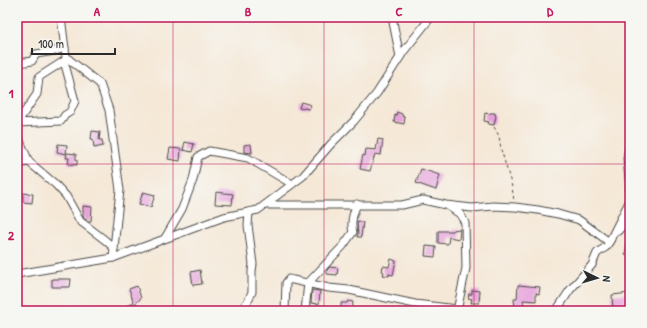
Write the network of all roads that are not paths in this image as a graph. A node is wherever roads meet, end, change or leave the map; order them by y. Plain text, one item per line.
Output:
1 (61, 17) edge
2 (394, 17) edge
3 (431, 17) edge
4 (65, 48) junction
5 (400, 57) junction
6 (17, 59) edge
7 (66, 60) junction
8 (17, 118) edge
9 (17, 123) edge
10 (630, 142) edge
11 (29, 162) junction
12 (17, 164) edge
13 (292, 184) junction
14 (630, 192) edge
15 (357, 204) junction
16 (264, 205) junction
17 (446, 205) junction
18 (249, 212) junction
19 (630, 217) edge
20 (165, 238) junction
21 (609, 242) junction
22 (114, 248) junction
23 (113, 258) junction
24 (17, 274) edge
25 (308, 283) junction
26 (457, 310) edge
27 (241, 311) edge
28 (284, 311) edge
29 (305, 311) edge
30 (556, 311) edge

1 - 4 street
2 - 5 street
3 - 5 street
4 - 6 street
4 - 7 street
5 - 13 street
7 - 9 street
7 - 9 street
7 - 22 street
8 - 9 street
9 - 11 street
10 - 14 street
11 - 12 street
11 - 22 street
13 - 16 street
13 - 20 street
14 - 21 street
15 - 16 street
15 - 17 street
15 - 25 street
16 - 18 street
17 - 21 street
17 - 26 street
18 - 20 street
18 - 27 street
19 - 21 street
20 - 23 street
21 - 30 street
22 - 23 street
23 - 24 street
25 - 26 street
25 - 28 street
25 - 29 street

